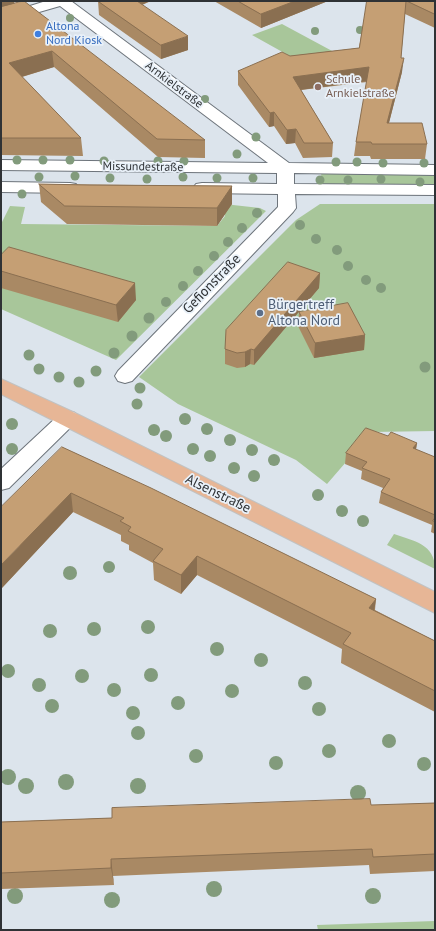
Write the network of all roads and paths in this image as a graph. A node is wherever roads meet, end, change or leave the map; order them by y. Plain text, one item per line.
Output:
1 (62, 1) edge
2 (1, 20) edge
3 (1, 165) edge
4 (285, 168) junction
5 (435, 170) edge
6 (1, 187) edge
7 (88, 188) edge
8 (183, 188) edge
9 (286, 189) junction
10 (435, 190) edge
11 (125, 376) dead end
12 (1, 386) edge
13 (68, 418) junction
14 (1, 482) edge
15 (435, 603) edge

1 - 2 street
1 - 4 street, Arnkielstraße
3 - 4 street, Missundestraße
4 - 5 street, Missundestraße
4 - 9 street
6 - 7 street, Missundestraße
8 - 9 street, Missundestraße
9 - 10 street, Missundestraße
9 - 11 street, Gefionstraße
12 - 13 main road, Alsenstraße
13 - 14 street
13 - 15 main road, Alsenstraße

